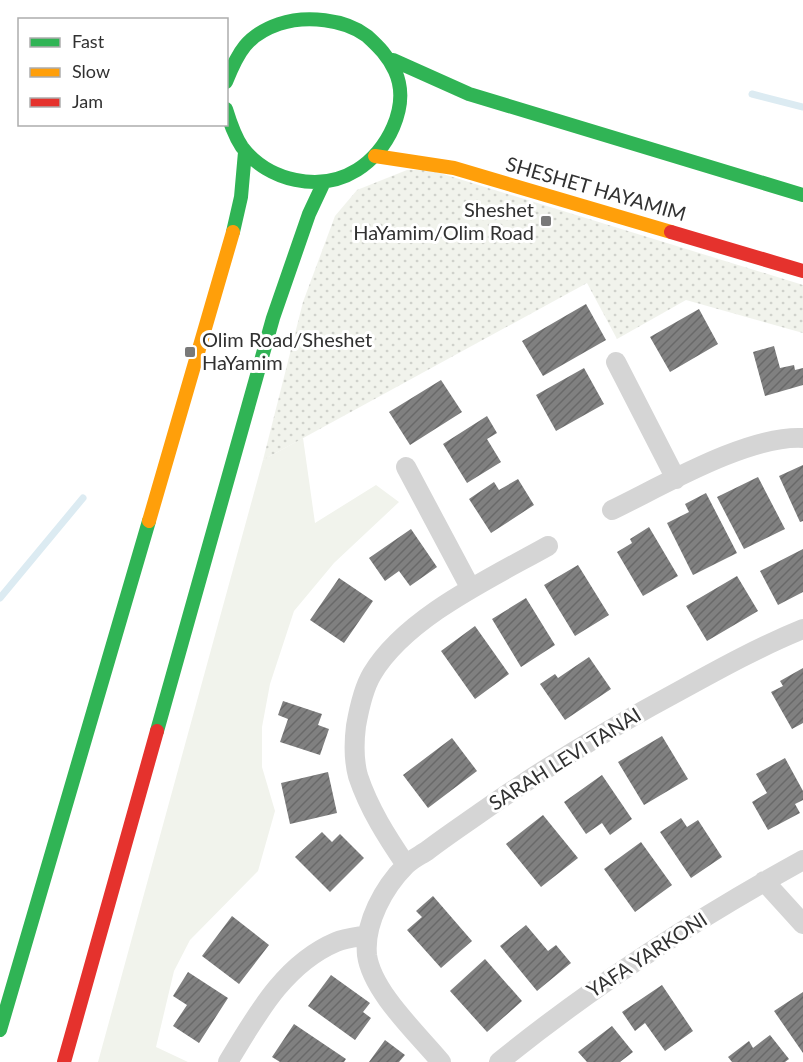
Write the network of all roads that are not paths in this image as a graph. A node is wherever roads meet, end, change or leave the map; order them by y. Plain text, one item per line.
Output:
1 (393, 60) junction
2 (228, 72) edge
3 (228, 118) edge
4 (245, 152) junction
5 (375, 156) junction
6 (324, 182) junction
7 (803, 195) edge
8 (803, 271) edge
9 (616, 362) dead end
10 (803, 438) edge
11 (406, 467) dead end
12 (676, 478) junction
13 (612, 510) dead end
14 (548, 546) dead end
15 (471, 589) junction
16 (803, 629) edge
17 (803, 860) edge
18 (406, 865) junction
19 (764, 881) junction
20 (803, 924) edge
21 (368, 935) junction
22 (0, 1030) edge
23 (64, 1062) edge
24 (228, 1062) edge
25 (441, 1062) edge
26 (499, 1062) edge

1 - 2 street
1 - 5 street
1 - 7 street
3 - 4 street
4 - 6 street
4 - 22 street
5 - 6 street
5 - 8 street, SHESHET HAYAMIM
6 - 23 street
9 - 12 street
10 - 12 street
11 - 15 street
12 - 13 street
14 - 15 street
15 - 18 street
16 - 18 street, SARAH LEVI TANAI
17 - 19 street, YAFA YARKONI
18 - 21 street, SARAH LEVI TANAI
19 - 20 street
19 - 26 street, YAFA YARKONI
21 - 24 street
21 - 25 street, SARAH LEVI TANAI

